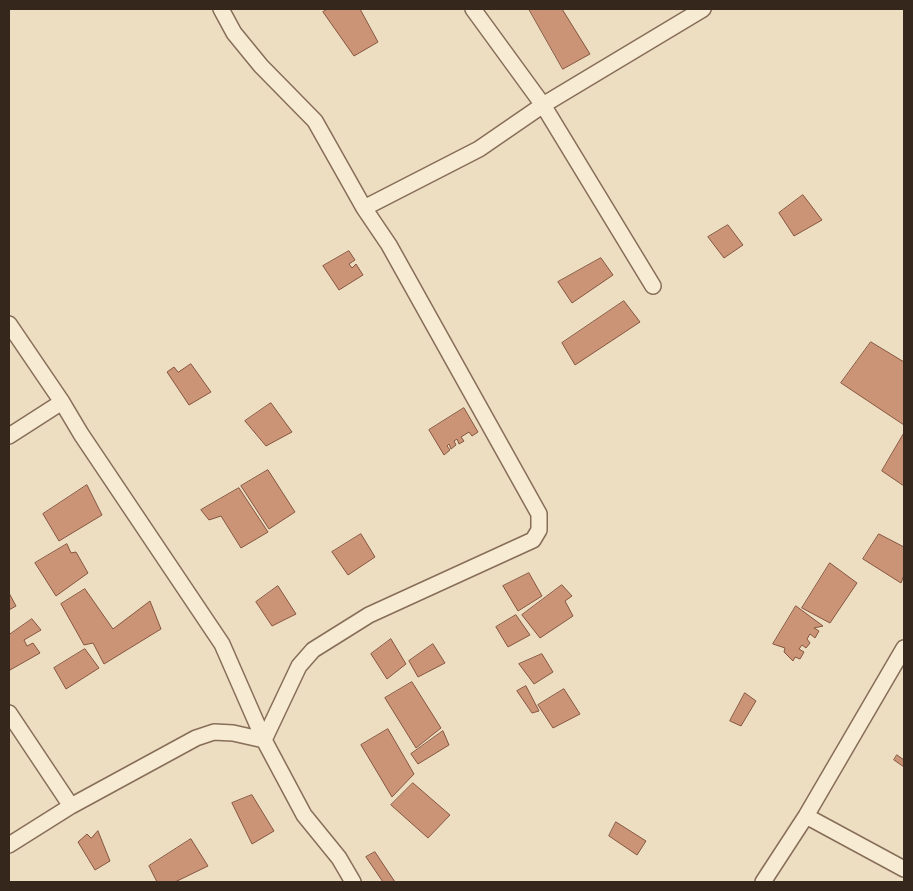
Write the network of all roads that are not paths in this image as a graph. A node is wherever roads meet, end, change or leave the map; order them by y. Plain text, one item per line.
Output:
1 (221, 9) edge
2 (473, 9) edge
3 (703, 9) edge
4 (543, 105) junction
5 (364, 208) junction
6 (653, 286) dead end
7 (9, 324) edge
8 (62, 402) junction
9 (9, 436) edge
10 (904, 648) edge
11 (9, 713) edge
12 (264, 740) junction
13 (71, 806) junction
14 (806, 816) junction
15 (9, 845) edge
16 (904, 869) edge
17 (353, 882) edge
18 (763, 882) edge

1 - 5 street
2 - 4 street
3 - 4 street
4 - 5 street
4 - 6 street
5 - 12 street
7 - 8 street
8 - 9 street
8 - 12 street
10 - 14 street
11 - 13 street
12 - 13 street
12 - 17 street
13 - 15 street
14 - 16 street
14 - 18 street

